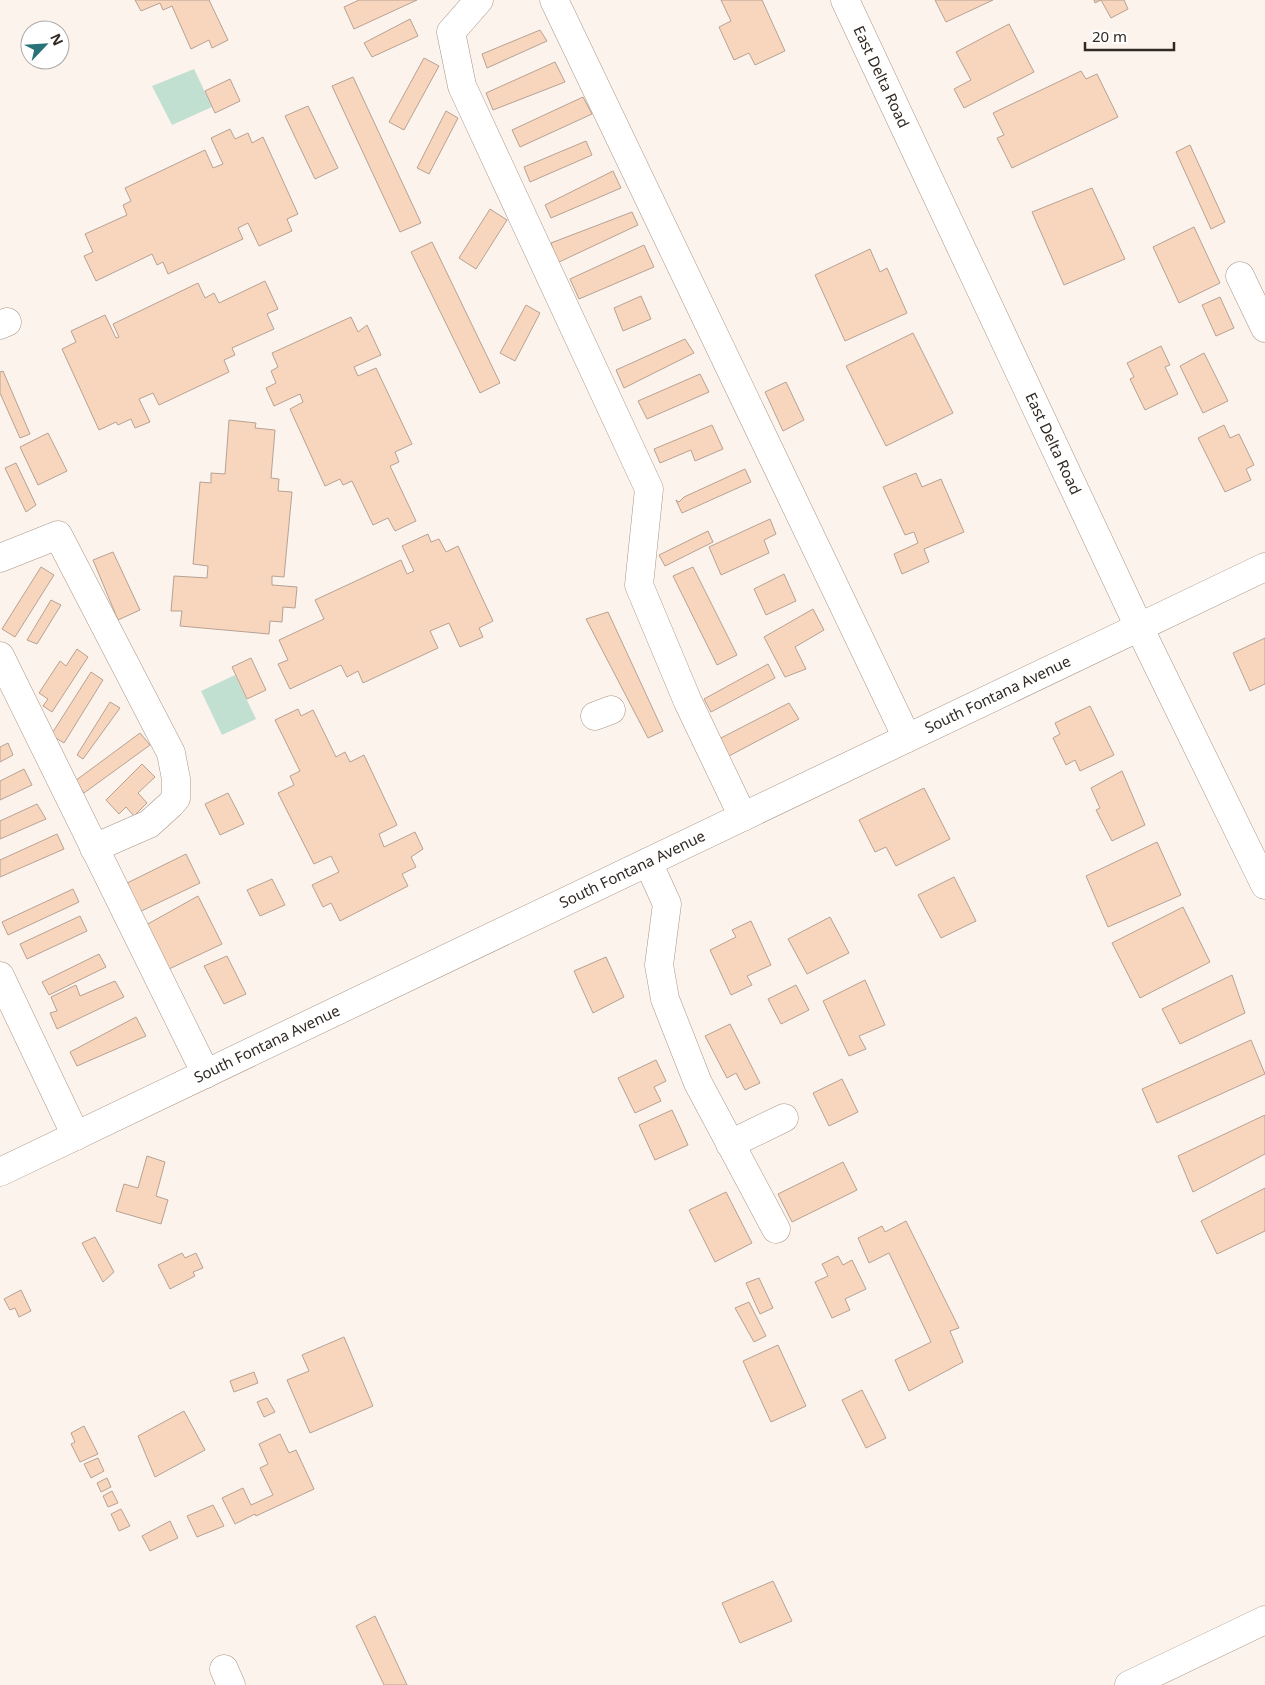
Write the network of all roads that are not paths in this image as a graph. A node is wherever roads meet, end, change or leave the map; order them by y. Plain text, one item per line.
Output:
1 (479, 0) edge
2 (554, 0) edge
3 (845, 0) edge
4 (1240, 276) dead end
5 (1265, 328) edge
6 (0, 558) edge
7 (1265, 567) edge
8 (1139, 627) junction
9 (0, 656) edge
10 (907, 738) junction
11 (742, 817) junction
12 (94, 848) junction
13 (648, 862) junction
14 (1265, 885) edge
15 (0, 976) edge
16 (206, 1074) junction
17 (784, 1118) dead end
18 (76, 1136) junction
19 (730, 1144) junction
20 (0, 1172) edge
21 (776, 1229) dead end
22 (1265, 1620) edge
23 (1129, 1685) edge

1 - 11 street
2 - 10 street
3 - 8 street, East Delta Road
4 - 5 street
6 - 12 street
7 - 8 street, South Fontana Avenue
8 - 10 street, South Fontana Avenue
8 - 14 street, East Delta Road
9 - 12 street
10 - 11 street, South Fontana Avenue
11 - 13 street, South Fontana Avenue
12 - 16 street
13 - 16 street, South Fontana Avenue
13 - 19 street
15 - 18 street
16 - 18 street, South Fontana Avenue
17 - 19 street
18 - 20 street, South Fontana Avenue
19 - 21 street
22 - 23 street

